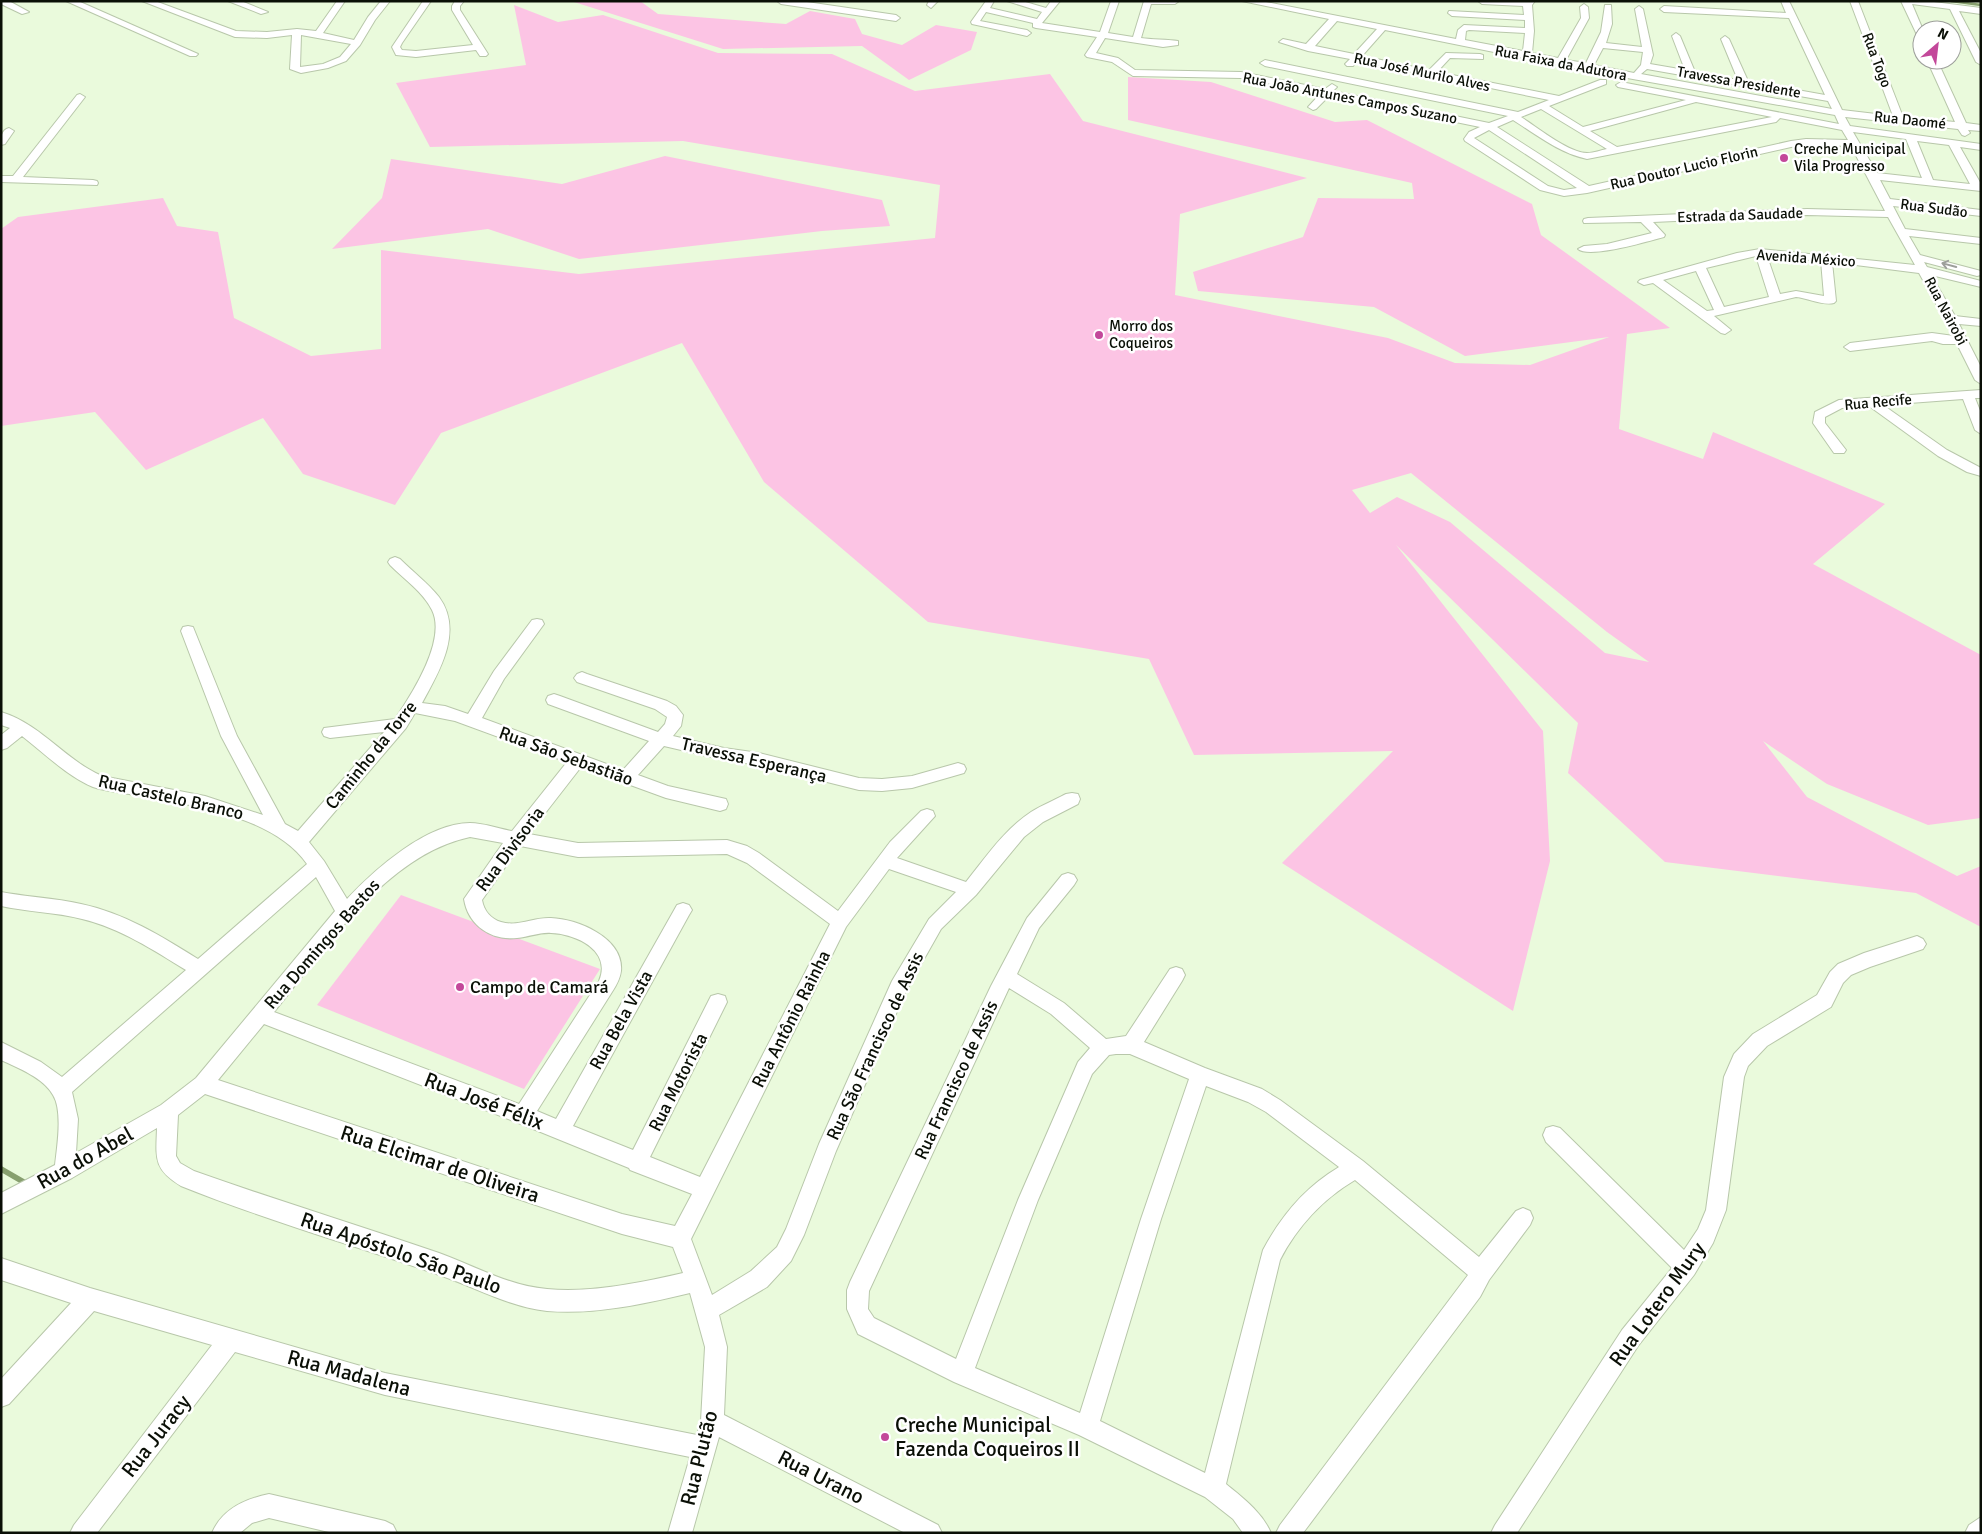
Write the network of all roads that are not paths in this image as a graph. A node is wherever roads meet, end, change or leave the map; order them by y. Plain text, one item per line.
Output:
1 (70, 1) edge
2 (146, 1) edge
3 (232, 1) edge
4 (341, 1) edge
5 (386, 1) edge
6 (427, 1) edge
7 (460, 1) edge
8 (781, 1) edge
9 (1011, 1) edge
10 (1056, 1) edge
11 (1114, 1) edge
12 (1149, 1) edge
13 (1175, 1) edge
14 (1246, 1) edge
15 (1482, 1) edge
16 (1671, 1) edge
17 (1785, 1) edge
18 (1854, 1) edge
19 (1906, 1) edge
20 (1528, 2) edge
21 (8, 4) edge
22 (987, 5) edge
23 (1287, 5) edge
24 (1584, 7) dead end
25 (1953, 7) junction
26 (1608, 8) dead end
27 (1640, 9) dead end
28 (1664, 9) dead end
29 (1048, 11) junction
30 (1981, 11) edge
31 (25, 12) dead end
32 (264, 12) dead end
33 (1452, 13) dead end
34 (1750, 14) junction
35 (1792, 16) junction
36 (896, 18) dead end
37 (1529, 18) junction
38 (1334, 19) junction
39 (1914, 20) edge
40 (1038, 22) junction
41 (1382, 29) junction
42 (1496, 29) junction
43 (1530, 31) junction
44 (297, 32) junction
45 (1027, 33) dead end
46 (318, 34) junction
47 (1102, 34) junction
48 (1676, 36) dead end
49 (1725, 39) dead end
50 (1136, 40) junction
51 (1283, 42) dead end
52 (357, 43) junction
53 (1460, 43) junction
54 (1175, 44) dead end
55 (1600, 45) junction
56 (1308, 48) junction
57 (1495, 50) junction
58 (1647, 50) junction
59 (193, 54) dead end
60 (1355, 58) junction
61 (1486, 58) dead end
62 (1527, 61) junction
63 (1265, 62) dead end
64 (1560, 62) junction
65 (1981, 62) edge
66 (1645, 66) junction
67 (1588, 68) junction
68 (1936, 70) edge
69 (1431, 74) junction
70 (1691, 74) junction
71 (1634, 77) junction
72 (1584, 78) dead end
73 (1338, 79) junction
74 (1603, 82) junction
75 (1744, 83) junction
76 (1326, 93) junction
77 (80, 97) dead end
78 (1561, 99) junction
79 (1832, 99) junction
80 (1695, 101) junction
81 (1542, 106) junction
82 (1313, 107) dead end
83 (1839, 113) junction
84 (1516, 116) junction
85 (1786, 117) junction
86 (1899, 119) junction
87 (1490, 126) junction
88 (1961, 126) junction
89 (1846, 128) junction
90 (1981, 128) edge
91 (1582, 130) junction
92 (9, 131) dead end
93 (1910, 136) junction
94 (1, 142) edge
95 (1952, 142) junction
96 (1854, 143) junction
97 (1976, 146) edge
98 (1617, 151) junction
99 (1873, 176) junction
100 (2, 179) edge
101 (16, 179) junction
102 (1928, 181) junction
103 (93, 183) dead end
104 (1979, 187) edge
105 (1588, 190) junction
106 (1886, 202) junction
107 (1981, 213) edge
108 (1892, 214) junction
109 (1644, 219) junction
110 (1588, 222) dead end
111 (1900, 232) junction
112 (1981, 241) edge
113 (1584, 249) dead end
114 (1760, 252) junction
115 (1916, 257) junction
116 (1826, 258) junction
117 (1882, 264) junction
118 (1700, 267) junction
119 (1924, 270) junction
120 (1981, 274) edge
121 (1981, 284) edge
122 (1776, 299) junction
123 (1720, 311) junction
124 (1705, 315) junction
125 (1951, 319) junction
126 (1981, 323) edge
127 (1724, 330) dead end
128 (1932, 337) joint
129 (1960, 340) junction
130 (1850, 347) dead end
131 (1975, 356) edge
132 (1981, 380) edge
133 (1975, 395) edge
134 (1872, 402) junction
135 (1981, 430) edge
136 (1839, 450) dead end
137 (1981, 472) edge
138 (395, 562) dead end
139 (537, 624) dead end
140 (188, 631) dead end
141 (582, 678) dead end
142 (554, 700) dead end
143 (413, 707) junction
144 (1, 718) edge
145 (472, 721) junction
146 (400, 724) junction
147 (22, 727) junction
148 (330, 732) dead end
149 (661, 739) junction
150 (1, 744) edge
151 (578, 760) junction
152 (958, 769) dead end
153 (626, 778) junction
154 (1072, 799) dead end
155 (720, 804) dead end
156 (927, 816) dead end
157 (279, 829) junction
158 (516, 840) junction
159 (299, 842) junction
160 (885, 861) junction
161 (317, 866) junction
162 (1068, 880) dead end
163 (970, 890) junction
164 (1, 899) edge
165 (683, 910) dead end
166 (345, 912) junction
167 (840, 922) junction
168 (1917, 944) dead end
169 (200, 969) junction
170 (1176, 975) dead end
171 (1006, 977) junction
172 (718, 1002) dead end
173 (262, 1015) junction
174 (1131, 1045) junction
175 (1103, 1048) junction
176 (1, 1051) edge
177 (1200, 1075) junction
178 (203, 1084) junction
179 (61, 1090) junction
180 (168, 1111) junction
181 (523, 1115) junction
182 (560, 1131) junction
183 (1553, 1135) dead end
184 (637, 1163) junction
185 (1356, 1168) junction
186 (66, 1171) junction
187 (705, 1190) junction
188 (5, 1202) edge
189 (1523, 1218) dead end
190 (680, 1238) junction
191 (1686, 1267) junction
192 (1, 1269) edge
193 (1482, 1272) junction
194 (696, 1280) junction
195 (90, 1299) junction
196 (707, 1310) junction
197 (230, 1340) junction
198 (962, 1374) junction
199 (1, 1396) edge
200 (712, 1421) junction
201 (1087, 1427) junction
202 (704, 1448) junction
203 (1213, 1489) junction
204 (1981, 1529) edge
205 (82, 1533) edge
206 (224, 1533) edge
207 (385, 1533) edge
208 (680, 1533) edge
209 (930, 1533) edge
210 (1259, 1533) edge
211 (1288, 1533) edge
212 (1503, 1533) edge
213 (1976, 1533) edge

1 - 59 street
2 - 44 street
3 - 32 street
4 - 46 street
5 - 52 street
6 - 7 street
8 - 36 street
9 - 29 street
10 - 29 street
11 - 47 street
12 - 13 street
12 - 50 street
14 - 23 street, Rua Faixa da Adutora
15 - 20 street
16 - 34 street
17 - 35 street, Rua Nairobi
18 - 86 street, Rua Togo
19 - 25 street
19 - 39 street
20 - 37 street
21 - 31 street
22 - 40 street
22 - 45 street
23 - 38 street, Rua Faixa da Adutora
24 - 64 street
25 - 30 street
25 - 65 street
26 - 55 street
27 - 58 street
28 - 34 street
29 - 40 street
33 - 37 street
34 - 35 street
35 - 79 street, Rua Nairobi
37 - 43 street
38 - 41 street, Rua Faixa da Adutora
38 - 56 street
40 - 47 street
41 - 53 street, Rua Faixa da Adutora
41 - 60 street
42 - 43 street
42 - 53 street
42 - 57 street
43 - 62 street
44 - 46 street
44 - 52 street
46 - 52 street
47 - 50 street
47 - 76 street, Rua João Antunes Campos Suzano
48 - 70 street
49 - 75 street
50 - 54 street
51 - 56 street, Rua José Murilo Alves
53 - 57 street, Rua Faixa da Adutora
55 - 58 street
55 - 67 street
56 - 60 street, Rua José Murilo Alves
57 - 62 street, Rua Faixa da Adutora
58 - 66 street
60 - 69 street, Rua José Murilo Alves
60 - 73 street
61 - 69 street, Rua Faixa da Adutora
62 - 64 street, Rua Faixa da Adutora
63 - 73 street
64 - 67 street, Rua Faixa da Adutora
66 - 70 street, Travessa Presidente
66 - 71 street
67 - 71 street, Rua Faixa da Adutora
68 - 88 street
69 - 78 street, Rua José Murilo Alves
70 - 75 street, Travessa Presidente
71 - 83 street, Rua Faixa da Adutora
72 - 74 street, Rua Faixa da Adutora
73 - 76 street
73 - 84 street
74 - 78 street
74 - 80 street, Rua Faixa da Adutora
75 - 79 street, Travessa Presidente
76 - 82 street
76 - 87 street, Rua João Antunes Campos Suzano
77 - 101 street
78 - 81 street
79 - 83 street, Rua Nairobi
80 - 85 street, Rua Faixa da Adutora
80 - 91 street
81 - 84 street
81 - 91 street
83 - 86 street, Rua Daomé
83 - 89 street, Rua Nairobi
84 - 87 street
84 - 98 street
85 - 89 street, Rua Faixa da Adutora
85 - 98 street
86 - 88 street, Rua Daomé
87 - 105 street, Rua João Antunes Campos Suzano
87 - 105 street, Rua Doutor Lucio Florin
88 - 90 street, Rua Daomé
88 - 97 street
89 - 93 street, Rua Faixa da Adutora
89 - 96 street, Rua Nairobi
91 - 98 street
92 - 94 street
93 - 95 street, Rua Faixa da Adutora
93 - 102 street
95 - 97 street, Rua Faixa da Adutora
95 - 104 street
96 - 99 street, Rua Nairobi
96 - 105 street, Rua Doutor Lucio Florin
99 - 102 street
99 - 106 street, Rua Nairobi
100 - 101 street
101 - 103 street
102 - 104 street
106 - 107 street, Rua Sudão
106 - 108 street, Rua Nairobi
108 - 109 street, Estrada da Saudade
108 - 111 street, Rua Nairobi
109 - 110 street, Estrada da Saudade
109 - 113 street
111 - 112 street
111 - 115 street, Rua Nairobi
114 - 116 street, Avenida México
114 - 118 street, Avenida México
114 - 122 street
115 - 117 street, Avenida México
115 - 119 street, Rua Nairobi
120 -> 115 street
116 - 117 street, Avenida México
116 - 122 street
117 - 119 street, Avenida México
118 - 123 street
118 - 124 street, Avenida México
119 - 121 street, Avenida México
119 - 125 street, Rua Nairobi
122 - 123 street
123 - 124 street
124 - 127 street
125 - 126 street
125 - 129 street, Rua Nairobi
128 - 129 street
128 - 130 street
129 - 131 street, Rua Nairobi
131 - 132 street, Rua Nairobi
133 - 134 street, Rua Recife
133 - 135 street
134 - 136 street, Rua Recife
134 - 137 street
138 - 143 street, Caminho da Torre
139 - 145 street
140 - 157 street
141 - 149 street
142 - 149 street, Travessa Esperança
143 - 145 street, Rua São Sebastião
143 - 146 street, Caminho da Torre
144 - 147 street, Rua Castelo Branco
145 - 151 street, Rua São Sebastião
146 - 148 street
146 - 159 street, Caminho da Torre
147 - 150 street
147 - 157 street, Rua Castelo Branco
149 - 152 street, Travessa Esperança
149 - 153 street
151 - 153 street, Rua São Sebastião
151 - 158 street, Rua Divisoria
153 - 155 street, Rua São Sebastião
154 - 163 street, Rua São Francisco de Assis
156 - 160 street, Rua Antônio Rainha
157 - 159 street, Rua Castelo Branco
158 - 166 street, Rua Domingos Bastos
158 - 167 street, Rua Domingos Bastos
158 - 181 street, Rua Divisoria
159 - 161 street, Rua Castelo Branco
160 - 163 street
160 - 167 street, Rua Antônio Rainha
161 - 166 street, Rua Castelo Branco
161 - 169 street
162 - 171 street, Rua Francisco de Assis
163 - 196 street, Rua São Francisco de Assis
164 - 169 street
165 - 182 street, Rua Bela Vista
166 - 173 street, Rua Domingos Bastos
167 - 187 street, Rua Antônio Rainha
168 - 191 street, Rua Lotero Mury
169 - 179 street
170 - 174 street
171 - 175 street
171 - 198 street, Rua Francisco de Assis
172 - 184 street, Rua Motorista
173 - 178 street, Rua Domingos Bastos
173 - 181 street, Rua José Félix
174 - 175 street
174 - 177 street
175 - 198 street
176 - 179 street
177 - 185 street
177 - 201 street
178 - 180 street, Rua Domingos Bastos
178 - 190 street, Rua Elcimar de Oliveira
179 - 186 street
180 - 186 street, Rua do Abel
180 - 194 street, Rua Apóstolo São Paulo
181 - 182 street, Rua José Félix
182 - 184 street, Rua José Félix
183 - 191 street
184 - 187 street, Rua José Félix
185 - 193 street
185 - 203 street
186 - 188 street, Rua do Abel
187 - 190 street, Rua Antônio Rainha
189 - 193 street
190 - 194 street, Rua Plutão
191 - 212 street, Rua Lotero Mury
192 - 195 street, Rua Madalena
193 - 211 street
194 - 196 street, Rua Plutão
195 - 197 street, Rua Madalena
195 - 199 street
196 - 200 street, Rua Plutão
197 - 202 street, Rua Madalena
197 - 205 street, Rua Juracy
198 - 201 street
200 - 202 street, Rua Plutão
200 - 209 street, Rua Urano
201 - 203 street
202 - 208 street, Rua Plutão
203 - 210 street
204 - 213 street
206 - 207 street

